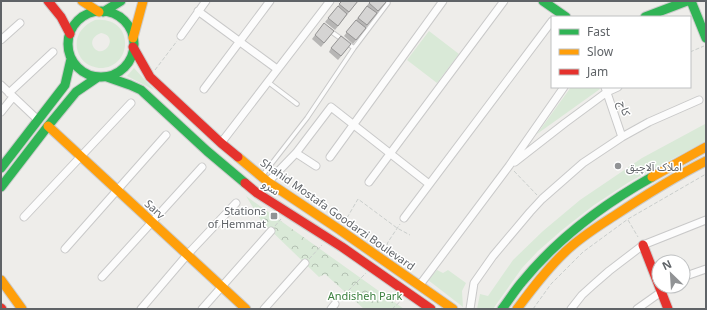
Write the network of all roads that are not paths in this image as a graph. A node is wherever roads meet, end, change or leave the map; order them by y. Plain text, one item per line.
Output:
1 (48, 1) edge
2 (82, 1) edge
3 (121, 1) edge
4 (143, 1) edge
5 (206, 1) edge
6 (270, 1) edge
7 (330, 1) edge
8 (386, 1) edge
9 (443, 1) edge
10 (504, 1) edge
11 (544, 1) edge
12 (687, 1) edge
13 (691, 1) edge
14 (198, 11) junction
15 (101, 12) junction
16 (560, 15) edge
17 (648, 16) edge
18 (551, 22) edge
19 (20, 23) dead end
20 (324, 25) edge
21 (70, 34) junction
22 (180, 36) road end
23 (706, 38) edge
24 (1, 40) edge
25 (133, 42) junction
26 (239, 42) junction
27 (354, 48) junction
28 (53, 52) dead end
29 (71, 59) junction
30 (277, 69) junction
31 (103, 77) junction
32 (268, 82) junction
33 (1, 85) edge
34 (204, 88) dead end
35 (563, 88) edge
36 (606, 90) edge
37 (11, 95) junction
38 (699, 100) dead end
39 (131, 103) dead end
40 (297, 104) dead end
41 (1, 112) edge
42 (38, 120) junction
43 (354, 125) junction
44 (48, 126) junction
45 (166, 135) dead end
46 (622, 137) junction
47 (221, 143) junction
48 (706, 147) edge
49 (296, 153) junction
50 (390, 153) junction
51 (81, 157) junction
52 (330, 157) dead end
53 (706, 161) edge
54 (316, 166) dead end
55 (509, 166) junction
56 (202, 167) dead end
57 (1, 168) edge
58 (264, 180) junction
59 (369, 182) dead end
60 (429, 184) junction
61 (1, 187) edge
62 (117, 190) junction
63 (236, 203) dead end
64 (24, 217) dead end
65 (404, 218) road end
66 (706, 220) edge
67 (152, 223) junction
68 (271, 231) road end
69 (643, 245) junction
70 (65, 249) dead end
71 (187, 255) junction
72 (305, 263) road end
73 (651, 265) edge
74 (706, 269) edge
75 (691, 274) edge
76 (102, 277) dead end
77 (1, 280) edge
78 (221, 286) junction
79 (419, 286) junction
80 (653, 294) edge
81 (663, 294) edge
82 (22, 309) edge
83 (141, 309) edge
84 (202, 309) edge
85 (246, 309) edge
86 (264, 309) edge
87 (430, 309) edge
88 (453, 309) edge
89 (470, 309) edge
90 (502, 309) edge
91 (517, 309) edge
92 (570, 309) edge
93 (637, 309) edge
94 (668, 309) edge

1 - 21 main road
2 - 15 main road
3 - 15 main road
4 - 25 main road
5 - 14 street
6 - 26 street
7 - 30 street
8 - 27 lane
9 - 43 street
10 - 50 street
11 - 16 main road
12 - 17 main road
13 - 23 main road
14 - 22 street
14 - 26 street
15 - 21 main road
15 - 25 main road
18 - 60 street
19 - 24 street
20 - 27 lane
21 - 29 main road
25 - 31 main road
25 - 47 main road, Shahid Mostafa Goodarzi Boulevard
26 - 30 street
26 - 34 street
27 - 58 lane
28 - 37 street
29 - 31 main road
29 - 42 main road
30 - 32 street
31 - 44 main road
31 - 87 main road, سرو
32 - 40 lane
32 - 47 street
33 - 37 street
35 - 55 street
36 - 46 street, کاج
36 - 55 street
37 - 41 street
37 - 42 street
38 - 46 street
39 - 51 street
42 - 57 main road
43 - 49 street
43 - 50 street
43 - 52 street
44 - 51 main road, Sarv
44 - 61 main road
45 - 62 street
46 - 89 street
47 - 58 main road, Shahid Mostafa Goodarzi Boulevard
48 - 90 main road
49 - 54 street
49 - 58 street
50 - 59 street
50 - 60 street
51 - 62 main road, Sarv
51 - 64 street
53 - 91 main road
55 - 79 street
56 - 67 street
58 - 79 main road, Shahid Mostafa Goodarzi Boulevard
60 - 65 street
62 - 67 main road, Sarv
62 - 70 street
63 - 71 street
66 - 69 street
67 - 71 main road, Sarv
67 - 76 street
68 - 78 street
69 - 73 main road
69 - 92 street
71 - 78 main road, Sarv
71 - 83 street
72 - 86 street
74 - 75 street
77 - 82 main road
78 - 84 street
78 - 85 main road, Sarv
79 - 88 main road, Shahid Mostafa Goodarzi Boulevard
80 - 93 street
81 - 94 main road

